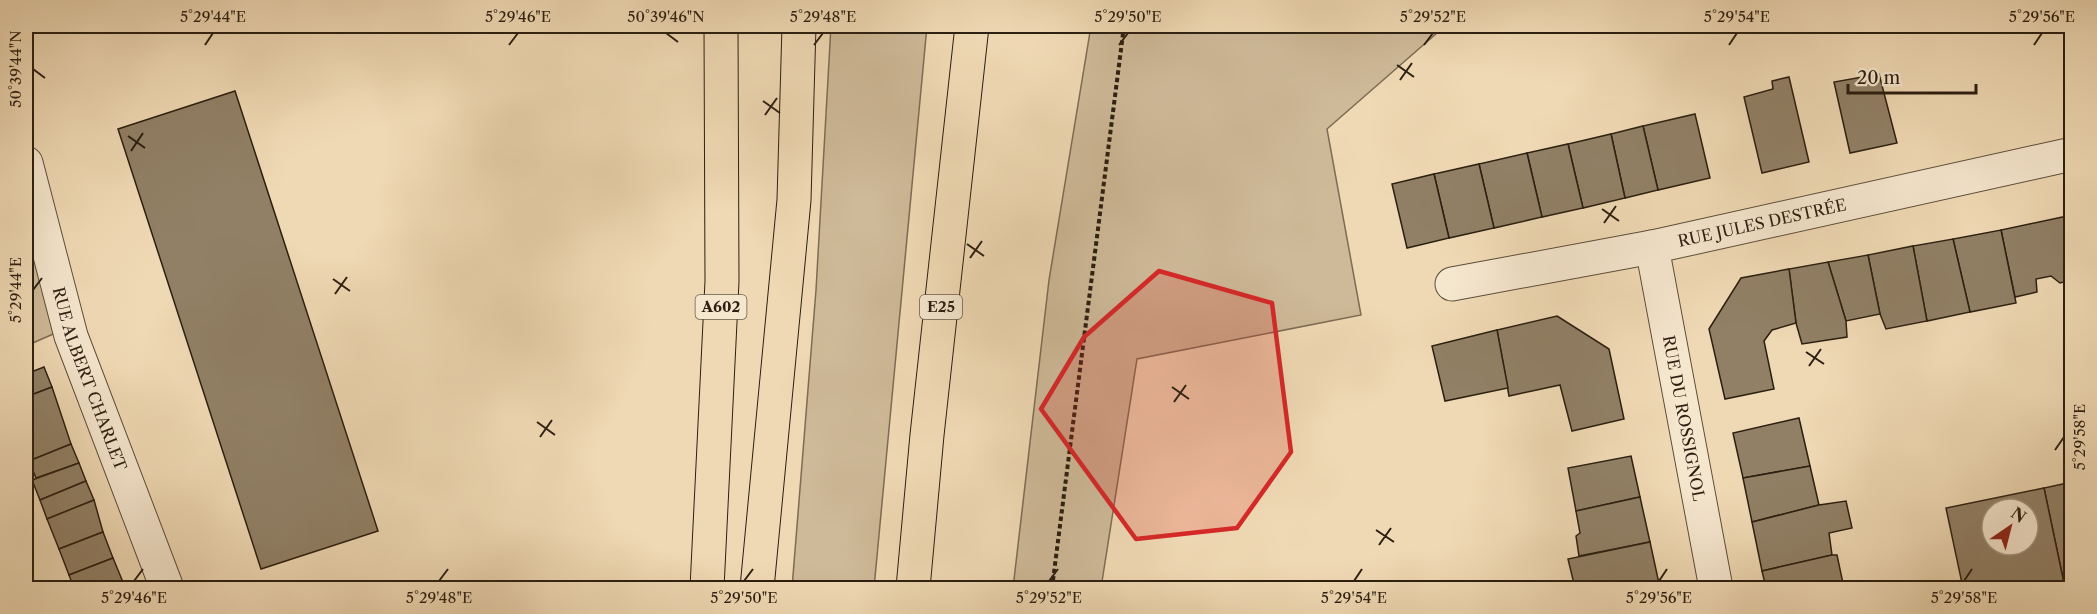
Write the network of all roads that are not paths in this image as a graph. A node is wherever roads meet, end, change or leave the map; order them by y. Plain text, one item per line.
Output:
1 (721, 26) edge
2 (799, 26) edge
3 (972, 26) edge
4 (2072, 154) edge
5 (26, 163) edge
6 (1652, 247) junction
7 (1452, 284) dead end
8 (167, 588) edge
9 (707, 588) edge
10 (757, 588) edge
11 (913, 588) edge
12 (1716, 588) edge

1 - 9 highway, A602
2 - 10 highway
3 - 11 highway, E25
4 - 6 street, RUE JULES DESTRÉE
5 - 8 street, RUE ALBERT CHARLET
6 - 7 street, RUE JULES DESTRÉE
6 - 12 street, RUE DU ROSSIGNOL

